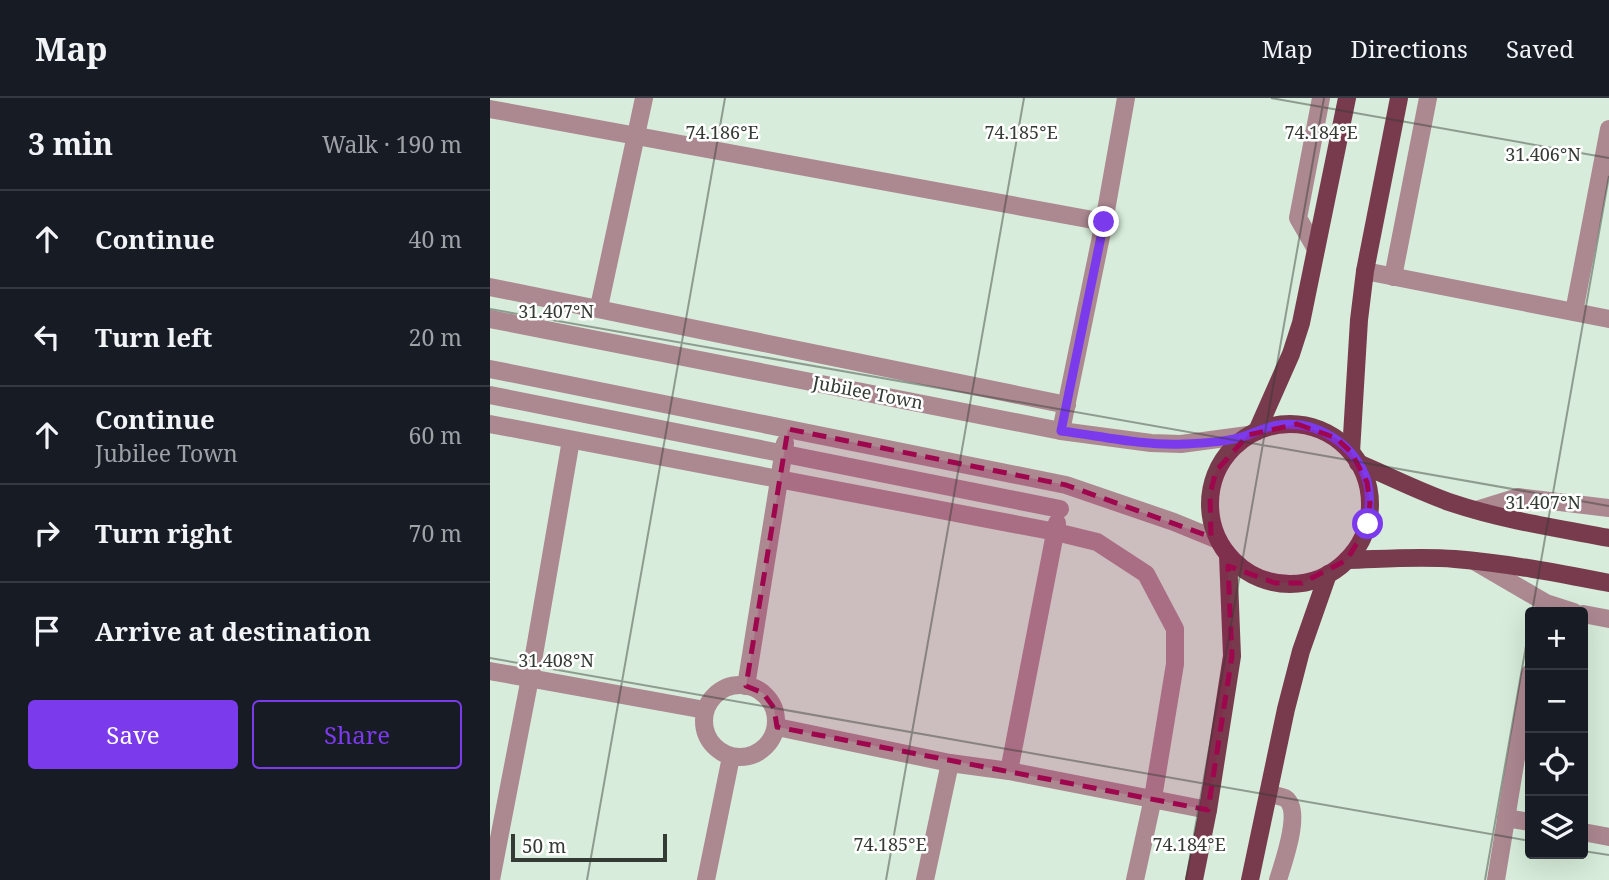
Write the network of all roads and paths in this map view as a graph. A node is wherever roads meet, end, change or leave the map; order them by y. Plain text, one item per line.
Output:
1 (644, 98) edge
2 (1126, 98) edge
3 (1321, 98) edge
4 (1347, 98) edge
5 (1399, 98) edge
6 (1428, 98) edge
7 (490, 109) edge
8 (1609, 130) edge
9 (638, 136) junction
10 (1607, 150) edge
11 (1104, 222) junction
12 (1316, 249) junction
13 (1365, 271) junction
14 (1393, 277) junction
15 (490, 287) edge
16 (599, 307) junction
17 (1574, 312) junction
18 (1609, 318) edge
19 (490, 319) edge
20 (490, 369) edge
21 (490, 395) edge
22 (1067, 405) junction
23 (490, 424) edge
24 (788, 429) junction
25 (1061, 431) junction
26 (1252, 433) junction
27 (571, 440) junction
28 (782, 453) junction
29 (1355, 457) junction
30 (779, 480) junction
31 (1066, 485) junction
32 (1060, 509) junction
33 (1609, 509) edge
34 (1476, 510) junction
35 (1056, 532) junction
36 (1609, 538) edge
37 (1217, 540) junction
38 (1228, 555) junction
39 (1347, 560) junction
40 (1474, 562) junction
41 (1328, 575) junction
42 (1609, 583) edge
43 (1542, 607) edge
44 (1588, 615) edge
45 (1609, 619) edge
46 (490, 670) edge
47 (530, 678) junction
48 (746, 686) junction
49 (1525, 703) edge
50 (705, 710) junction
51 (776, 727) junction
52 (731, 757) junction
53 (950, 763) junction
54 (1009, 771) junction
55 (1268, 794) junction
56 (1153, 798) junction
57 (1208, 810) junction
58 (1506, 818) junction
59 (1525, 821) edge
60 (1588, 833) edge
61 (1609, 837) edge
62 (491, 880) edge
63 (706, 880) edge
64 (925, 880) edge
65 (1135, 880) edge
66 (1194, 880) edge
67 (1250, 880) edge
68 (1278, 880) edge
69 (1496, 880) edge

1 - 9 street
2 - 11 street
3 - 12 street
4 - 12 main road
5 - 13 main road
6 - 14 street
7 - 9 street
8 - 10 street
9 - 11 street
9 - 16 street
10 - 17 street
11 - 22 street
12 - 26 main road
13 - 14 street
13 - 29 main road
14 - 17 street
15 - 16 street
16 - 22 street
17 - 18 street
19 - 25 street, Jubilee Town
20 - 24 street
21 - 28 street
22 - 25 street
23 - 27 street
24 - 28 street
24 - 31 street
25 - 26 street, Jubilee Town
26 - 29 main road
26 - 37 main road
27 - 30 street
27 - 47 street
28 - 30 street
28 - 32 street
29 - 34 main road
29 - 39 main road
30 - 35 street
30 - 48 street
31 - 32 street
31 - 37 street
32 - 35 street
33 - 34 street
34 - 36 main road
35 - 54 street
35 - 56 street
37 - 38 main road
38 - 41 main road
38 - 57 main road
39 - 40 main road
39 - 41 main road
40 - 42 main road
40 - 43 street
41 - 55 main road
44 - 45 street
46 - 47 street
47 - 50 street
47 - 62 street
48 - 50 street
48 - 51 street
49 - 58 street
50 - 52 street
51 - 52 street
51 - 53 street
52 - 63 street
53 - 54 street
53 - 64 street
54 - 56 street
55 - 67 main road
55 - 68 street
56 - 57 street
56 - 65 street
57 - 66 main road
58 - 59 street
58 - 69 street
60 - 61 street

